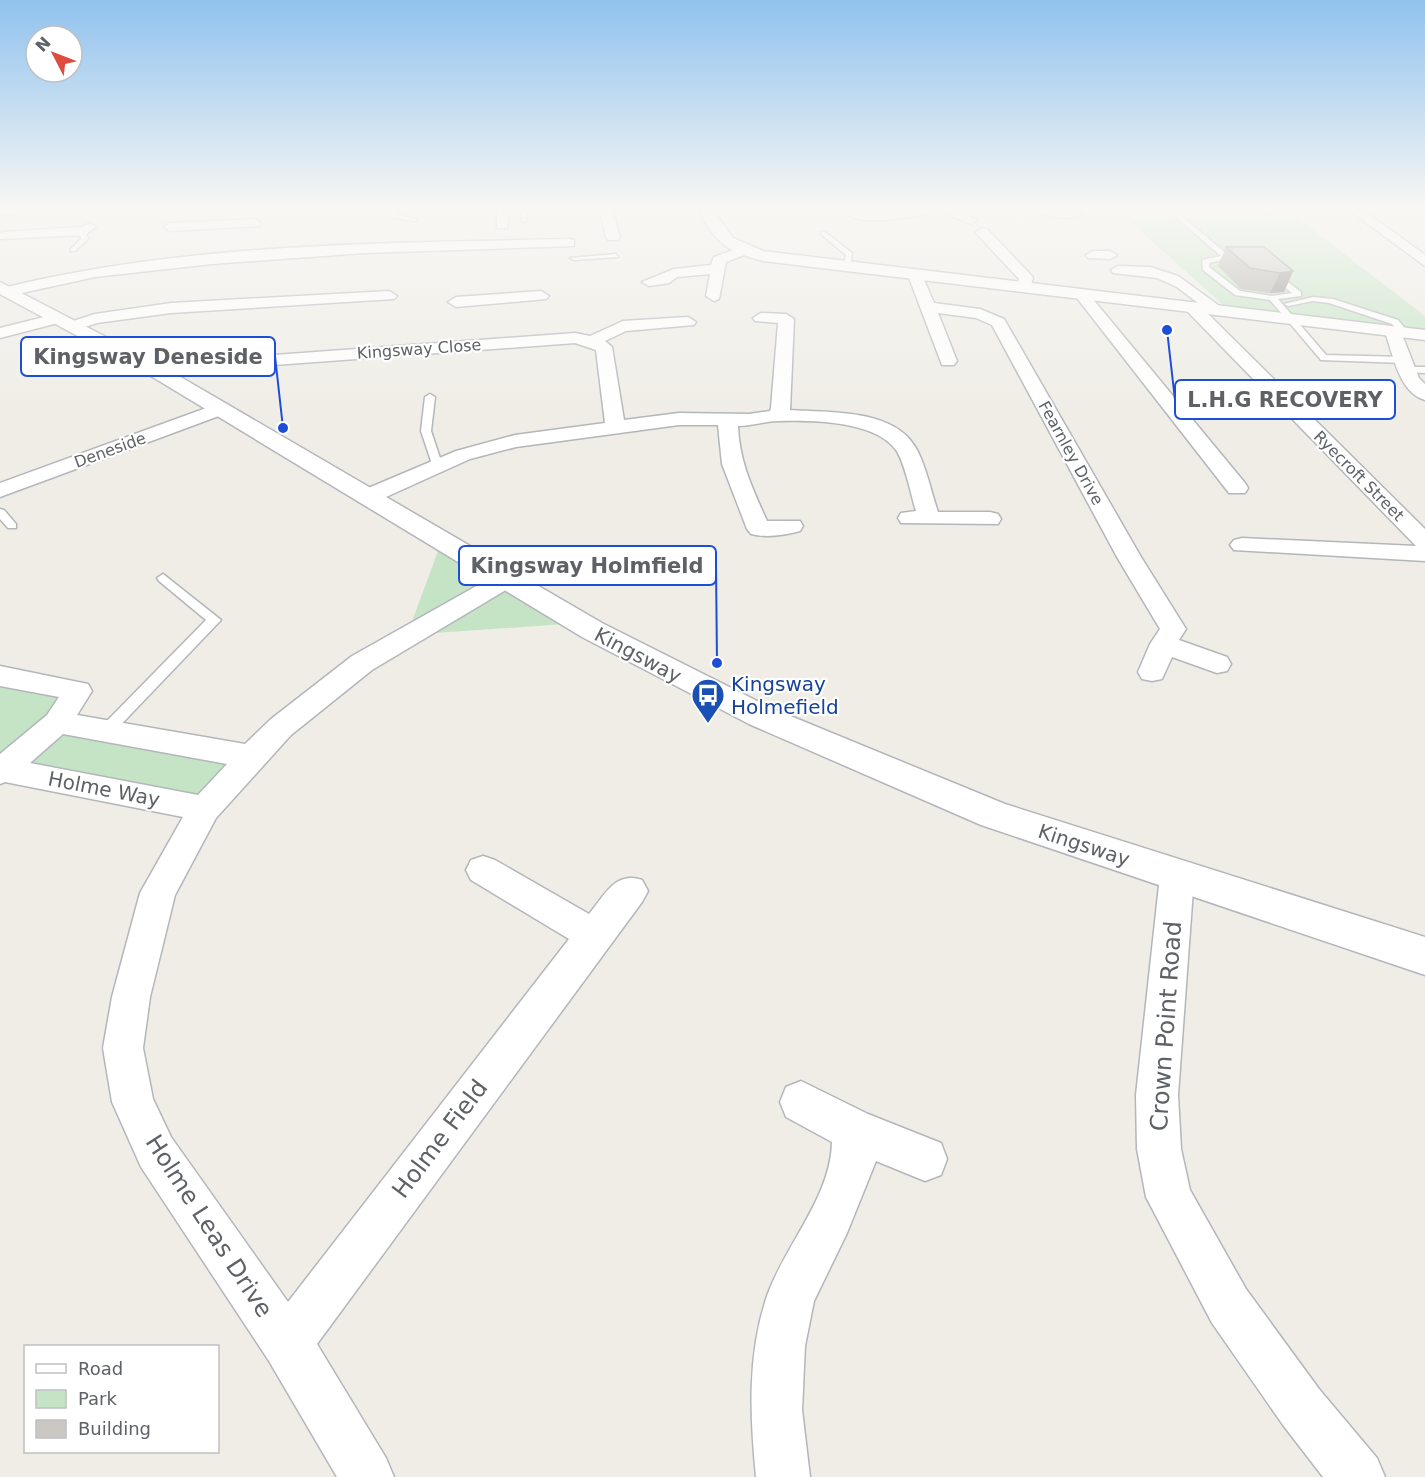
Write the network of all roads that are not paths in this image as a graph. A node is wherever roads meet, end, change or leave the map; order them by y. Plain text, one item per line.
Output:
1 (56, 279) edge
2 (664, 279) edge
3 (715, 279) edge
4 (917, 279) edge
5 (948, 279) edge
6 (1026, 279) edge
7 (1172, 279) edge
8 (1220, 279) edge
9 (1280, 279) edge
10 (649, 282) dead end
11 (1024, 288) junction
12 (4, 289) edge
13 (535, 291) dead end
14 (1082, 295) junction
15 (389, 296) dead end
16 (714, 296) dead end
17 (1272, 298) junction
18 (1280, 305) junction
19 (928, 307) junction
20 (1192, 307) junction
21 (1217, 310) junction
22 (761, 318) dead end
23 (1294, 320) junction
24 (688, 322) dead end
25 (65, 323) junction
26 (1399, 332) junction
27 (0, 333) edge
28 (464, 334) junction
29 (1425, 335) edge
30 (592, 341) junction
31 (948, 361) dead end
32 (1412, 367) edge
33 (153, 369) junction
34 (1424, 392) edge
35 (430, 397) dead end
36 (220, 409) junction
37 (778, 415) junction
38 (728, 420) junction
39 (615, 426) junction
40 (436, 464) junction
41 (1237, 488) dead end
42 (0, 490) edge
43 (367, 496) junction
44 (0, 512) edge
45 (990, 519) dead end
46 (12, 526) dead end
47 (792, 526) dead end
48 (1425, 542) edge
49 (1242, 545) dead end
50 (1425, 554) edge
51 (163, 578) dead end
52 (505, 580) junction
53 (1163, 644) junction
54 (1217, 664) dead end
55 (1152, 672) dead end
56 (0, 676) edge
57 (57, 722) junction
58 (106, 731) junction
59 (251, 757) junction
60 (1, 771) edge
61 (205, 809) junction
62 (483, 870) dead end
63 (1177, 876) junction
64 (630, 891) dead end
65 (594, 935) junction
66 (1425, 956) edge
67 (801, 1102) dead end
68 (854, 1130) junction
69 (925, 1159) dead end
70 (287, 1343) junction
71 (368, 1477) edge
72 (783, 1477) edge
73 (1358, 1477) edge

1 - 12 street
2 - 10 street
3 - 16 street
4 - 19 street
5 - 11 main road
6 - 11 street
7 - 21 street
8 - 17 lane
9 - 17 lane
11 - 14 main road
12 - 25 main road, Kingsway
13 - 28 street
14 - 20 main road
14 - 41 street
15 - 25 street
17 - 18 lane
18 - 23 lane
18 - 26 lane
19 - 31 street
19 - 53 street, Fearnley Drive
20 - 21 main road
20 - 48 street, Ryecroft Street
21 - 23 main road
22 - 37 street
23 - 26 main road
23 - 32 lane
24 - 30 street
25 - 27 street
25 - 33 main road, Kingsway
26 - 29 main road
26 - 32 street
28 - 30 street, Kingsway Close
28 - 33 street, Kingsway Close
30 - 39 street
32 - 34 street
33 - 36 main road, Kingsway
35 - 40 lane
36 - 42 street, Deneside
36 - 43 main road, Kingsway
37 - 38 street
37 - 45 street
38 - 39 street
38 - 47 street
39 - 40 street
40 - 43 street
43 - 52 main road, Kingsway
44 - 46 lane
49 - 50 street
51 - 58 lane
52 - 59 street, Holme Leas Drive
52 - 63 main road, Kingsway
53 - 54 street
53 - 55 street, Fearnley Drive
56 - 57 street, Holme Way
57 - 58 street
57 - 60 street, Holme Way
58 - 59 street
59 - 61 street, Holme Leas Drive
60 - 61 street, Holme Way
61 - 70 street, Holme Leas Drive
62 - 65 street
63 - 66 main road, Kingsway
63 - 73 street, Crown Point Road
64 - 65 street, Holme Field
65 - 70 street, Holme Field
67 - 68 street
68 - 69 street
68 - 72 street
70 - 71 street, Holme Leas Drive

